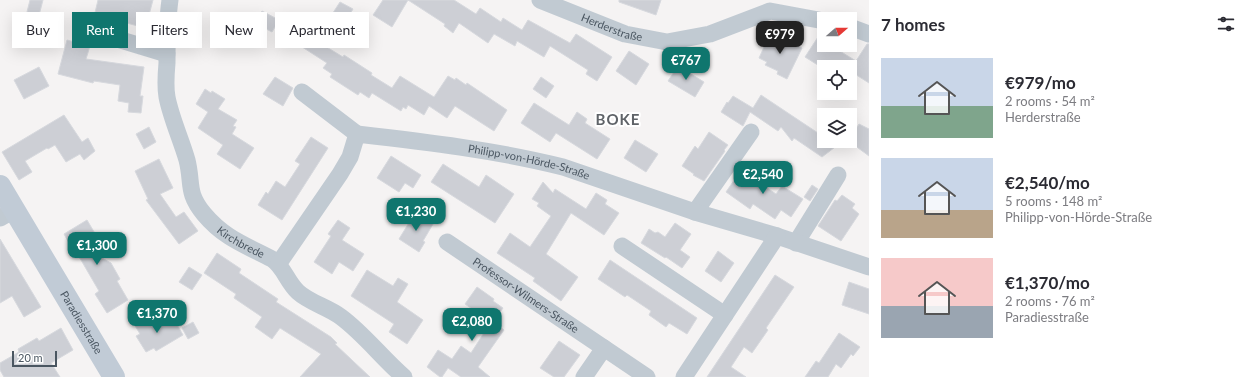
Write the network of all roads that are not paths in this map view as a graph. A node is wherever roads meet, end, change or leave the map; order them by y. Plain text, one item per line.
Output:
1 (170, 0) edge
2 (540, 0) edge
3 (769, 6) edge
4 (817, 20) edge
5 (857, 30) edge
6 (869, 34) edge
7 (128, 42) edge
8 (167, 54) junction
9 (302, 92) dead end
10 (751, 132) dead end
11 (357, 134) junction
12 (838, 174) dead end
13 (0, 186) edge
14 (695, 212) junction
15 (7, 214) edge
16 (777, 236) junction
17 (446, 242) dead end
18 (796, 243) junction
19 (622, 246) dead end
20 (279, 264) junction
21 (869, 267) edge
22 (725, 315) junction
23 (604, 348) junction
24 (114, 377) edge
25 (402, 377) edge
26 (584, 377) edge
27 (647, 377) edge
28 (684, 377) edge

1 - 8 street, Kirchbrede
2 - 3 street, Herderstraße
3 - 4 street, Herderstraße
5 - 6 street
7 - 8 street
8 - 20 street, Kirchbrede
9 - 11 street
10 - 14 street
11 - 14 street, Philipp-von-Hörde-Straße
11 - 20 street
12 - 18 street
13 - 15 main road, Paradiesstraße
14 - 16 street, Philipp-von-Hörde-Straße
15 - 24 main road, Paradiesstraße
16 - 18 street, Philipp-von-Hörde-Straße
16 - 22 street
17 - 23 street, Professor-Wilmers-Straße
18 - 21 street, Philipp-von-Hörde-Straße
19 - 22 street
20 - 25 street, Kirchbrede
22 - 28 street
23 - 26 street
23 - 27 street, Professor-Wilmers-Straße

